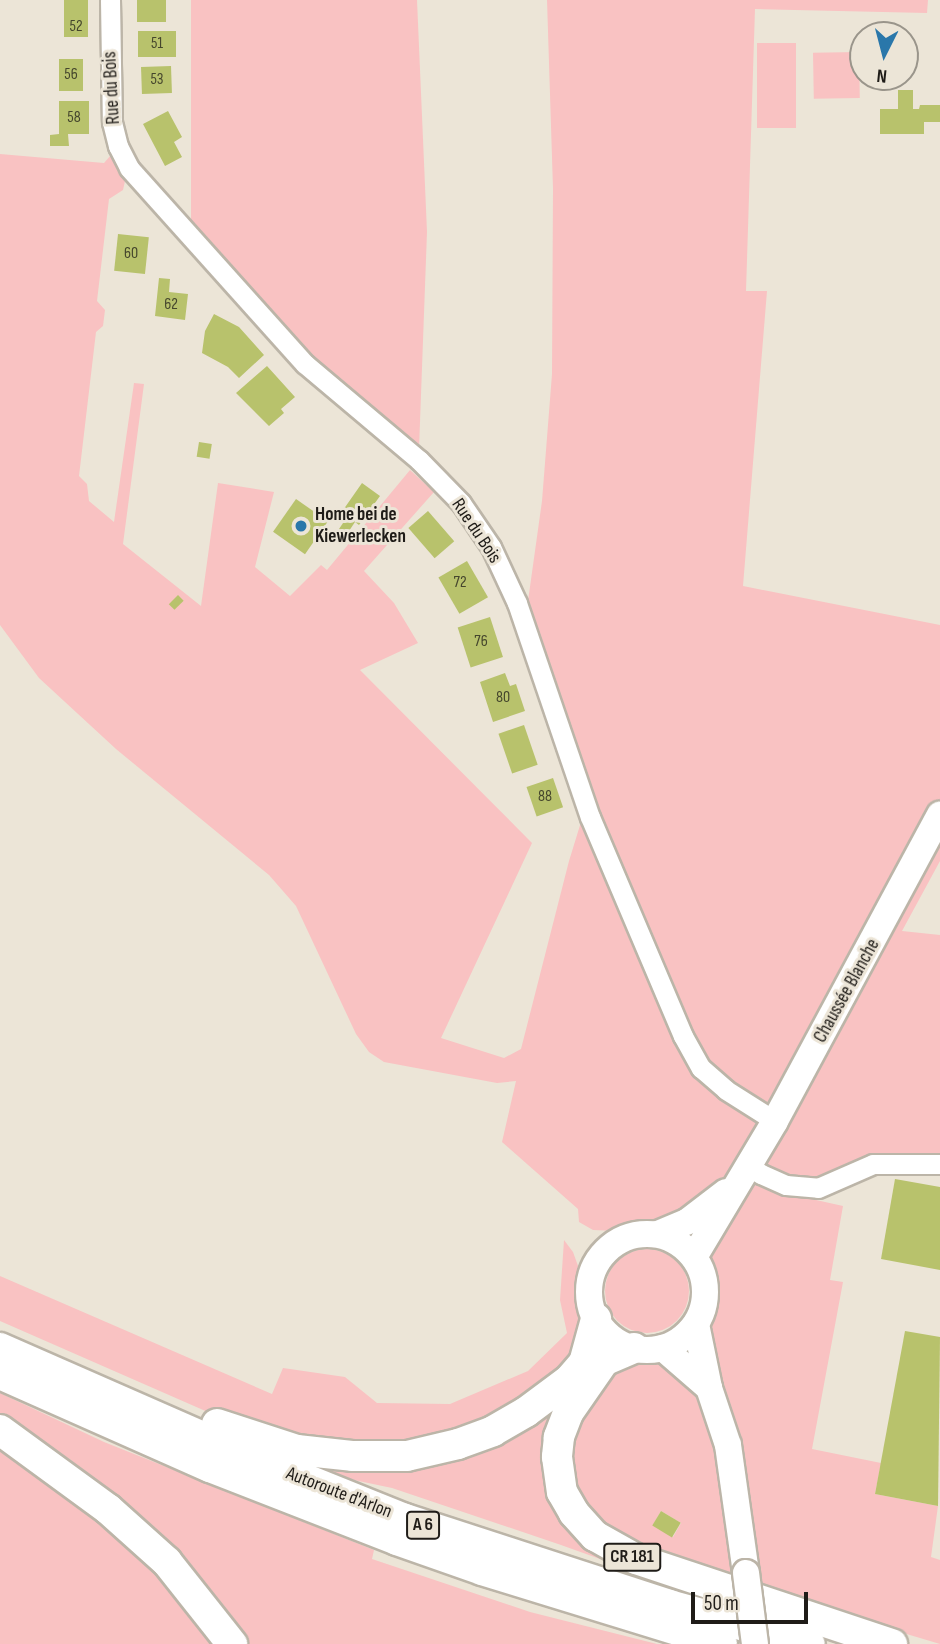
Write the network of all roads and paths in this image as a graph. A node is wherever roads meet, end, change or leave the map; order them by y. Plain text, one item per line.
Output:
1 (110, 0) edge
2 (940, 815) edge
3 (775, 1121) junction
4 (747, 1164) junction
5 (940, 1164) edge
6 (733, 1187) junction
7 (658, 1234) junction
8 (694, 1256) junction
9 (596, 1320) junction
10 (696, 1324) junction
11 (0, 1348) edge
12 (649, 1348) junction
13 (49, 1371) junction
14 (0, 1374) edge
15 (709, 1388) junction
16 (0, 1430) edge
17 (232, 1644) edge
18 (722, 1644) edge
19 (755, 1644) edge
20 (810, 1644) edge
21 (892, 1644) edge

1 - 3 street, Rue du Bois
2 - 3 main road, Chaussée Blanche
3 - 4 main road, Chaussée Blanche
4 - 5 street
4 - 6 main road, Chaussée Blanche
6 - 7 main road
6 - 8 main road, Chaussée Blanche
7 - 8 main road
7 - 9 main road
8 - 10 main road
9 - 12 main road
9 - 13 highway, A 6
10 - 12 main road
10 - 15 main road
11 - 13 highway, Autoroute d'Arlon / A 6
12 - 15 main road
12 - 21 highway, CR 181
13 - 20 highway, Autoroute d'Arlon / A 6
14 - 18 highway, Autoroute d'Arlon / A 6
15 - 19 main road, bridge
16 - 17 highway

